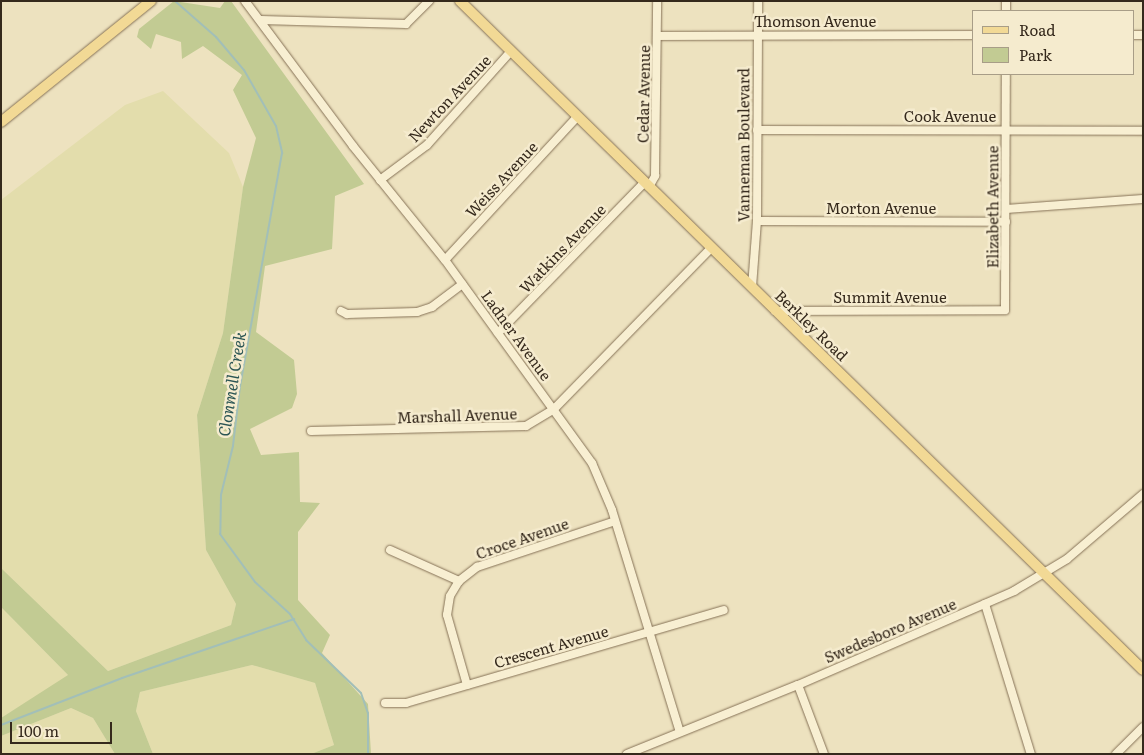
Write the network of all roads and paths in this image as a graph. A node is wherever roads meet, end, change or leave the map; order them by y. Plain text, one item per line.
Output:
1 (151, 1) edge
2 (245, 1) edge
3 (429, 1) edge
4 (460, 1) edge
5 (657, 1) edge
6 (758, 1) edge
7 (261, 20) junction
8 (757, 34) junction
9 (972, 35) edge
10 (657, 36) junction
11 (511, 52) junction
12 (1006, 75) edge
13 (577, 117) junction
14 (1, 122) edge
15 (757, 130) junction
16 (1006, 130) junction
17 (1143, 130) edge
18 (380, 180) junction
19 (647, 185) junction
20 (1143, 199) edge
21 (1006, 209) junction
22 (757, 221) junction
23 (1006, 222) junction
24 (711, 248) junction
25 (445, 260) junction
26 (462, 284) junction
27 (752, 287) junction
28 (1005, 310) joint
29 (341, 311) dead end
30 (775, 311) junction
31 (498, 333) junction
32 (554, 409) junction
33 (311, 431) dead end
34 (1140, 496) edge
35 (1143, 506) edge
36 (615, 521) junction
37 (390, 550) dead end
38 (1045, 575) junction
39 (459, 581) junction
40 (985, 604) junction
41 (724, 610) dead end
42 (649, 631) junction
43 (1143, 670) edge
44 (467, 685) junction
45 (798, 685) junction
46 (385, 703) dead end
47 (1143, 727) edge
48 (680, 732) junction
49 (627, 754) edge
50 (824, 754) edge
51 (1031, 754) edge
52 (1116, 754) edge

1 - 14 main road
2 - 7 street, Ladner Avenue
3 - 7 street
4 - 11 main road, Berkley Road
5 - 10 street, Cedar Avenue
6 - 8 street, Vanneman Boulevard
7 - 18 street, Ladner Avenue
8 - 9 street, Thomson Avenue
8 - 10 street, Thomson Avenue
8 - 15 street, Vanneman Boulevard
10 - 19 street, Cedar Avenue
11 - 13 main road, Berkley Road
11 - 18 street, Newton Avenue
12 - 16 street, Elizabeth Avenue
13 - 19 main road, Berkley Road
13 - 25 street, Weiss Avenue
15 - 16 street, Cook Avenue
15 - 22 street, Vanneman Boulevard
16 - 17 street, Cook Avenue
16 - 21 street, Elizabeth Avenue
18 - 25 street, Ladner Avenue
19 - 24 main road, Berkley Road
19 - 31 street, Watkins Avenue
20 - 21 street
21 - 23 street, Elizabeth Avenue
22 - 23 street, Morton Avenue
22 - 27 street, Vanneman Boulevard
23 - 28 street, Elizabeth Avenue
24 - 27 main road, Berkley Road
24 - 32 street, Marshall Avenue
25 - 26 street, Ladner Avenue
26 - 29 street
26 - 31 street, Ladner Avenue
27 - 30 main road, Berkley Road
28 - 30 street, Summit Avenue
30 - 38 main road, Berkley Road
31 - 32 street, Ladner Avenue
32 - 33 street, Marshall Avenue
32 - 36 street, Ladner Avenue
34 - 35 street
34 - 38 street, Swedesboro Avenue
36 - 39 street, Croce Avenue
36 - 42 street, Ladner Avenue
37 - 39 street
38 - 40 street, Swedesboro Avenue
38 - 43 main road, Berkley Road
39 - 44 street, Croce Avenue
40 - 45 street, Swedesboro Avenue
40 - 51 street
41 - 42 street, Crescent Avenue
42 - 44 street, Crescent Avenue
42 - 48 street, Ladner Avenue
44 - 46 street, Crescent Avenue
45 - 48 street, Swedesboro Avenue
45 - 50 street
47 - 52 street
48 - 49 street, Swedesboro Avenue

